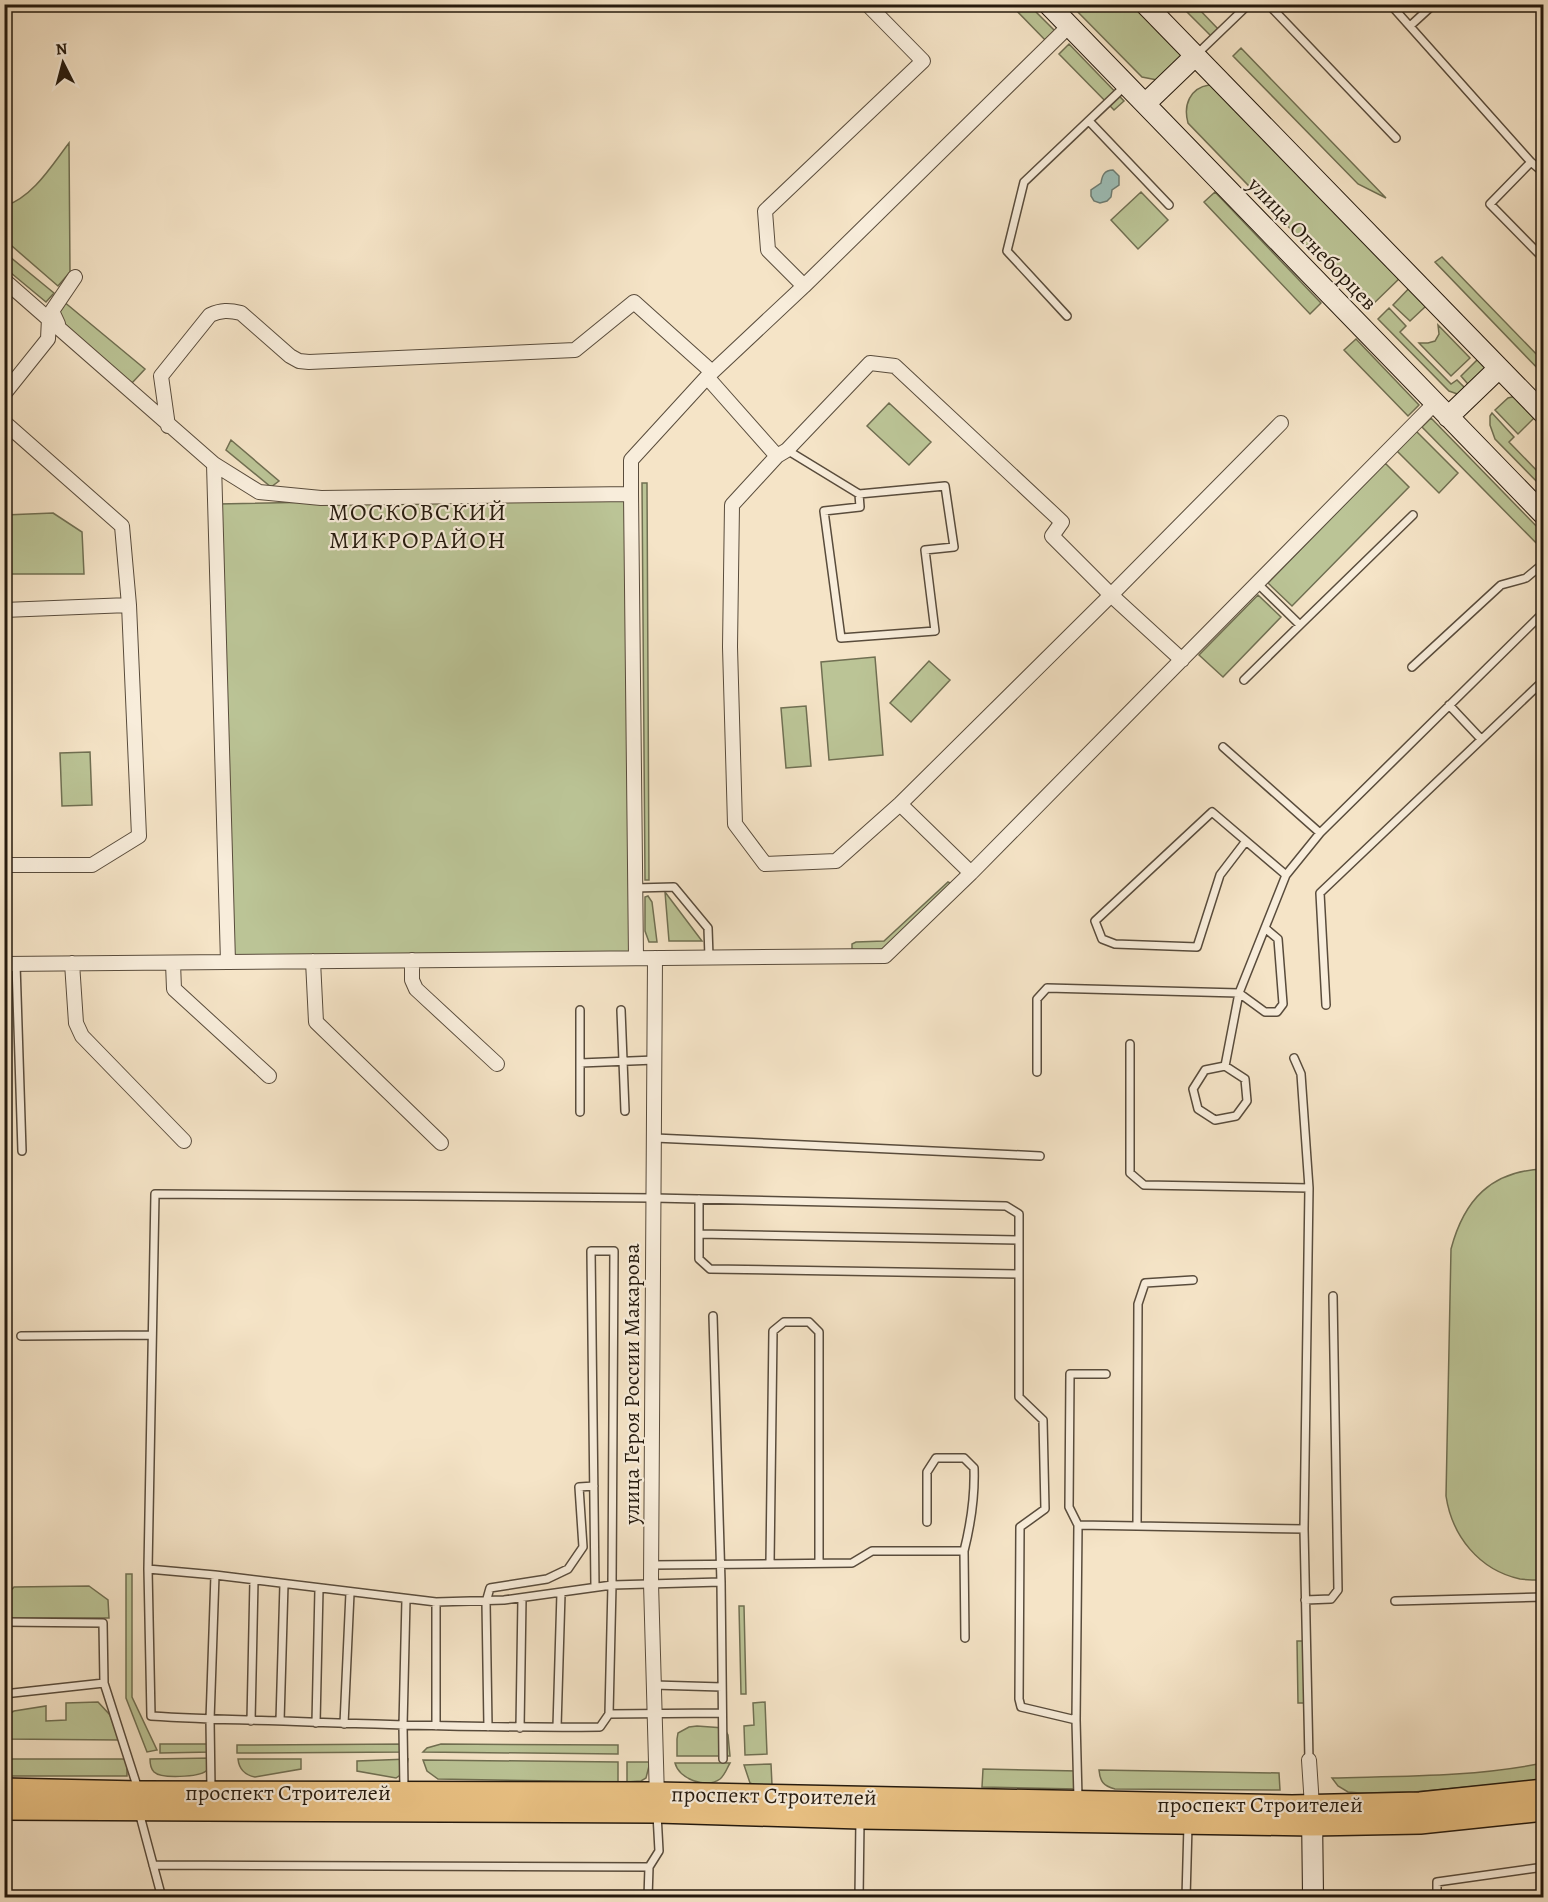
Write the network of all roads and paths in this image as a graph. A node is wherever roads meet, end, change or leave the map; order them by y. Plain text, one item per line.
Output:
1 (867, 4) edge
2 (1048, 4) edge
3 (1145, 4) edge
4 (1249, 4) edge
5 (1268, 4) edge
6 (1390, 4) edge
7 (1434, 4) edge
8 (1070, 26) junction
9 (1410, 26) junction
10 (1195, 56) junction
11 (1126, 85) junction
12 (1145, 104) junction
13 (1089, 121) junction
14 (1396, 138) dead end
15 (1531, 162) junction
16 (1544, 173) edge
17 (1169, 205) dead end
18 (1544, 259) edge
19 (75, 277) dead end
20 (4, 280) edge
21 (804, 286) junction
22 (1067, 316) dead end
23 (54, 322) junction
24 (1499, 368) junction
25 (710, 374) junction
26 (4, 394) edge
27 (1442, 410) junction
28 (1544, 414) edge
29 (4, 422) edge
30 (1281, 423) dead end
31 (168, 426) junction
32 (782, 453) junction
33 (214, 464) junction
34 (631, 494) junction
35 (859, 494) junction
36 (1413, 515) dead end
37 (1544, 515) edge
38 (1544, 563) edge
39 (1257, 584) junction
40 (1111, 595) junction
41 (129, 605) junction
42 (4, 610) edge
43 (1544, 612) edge
44 (1300, 625) junction
45 (1182, 660) junction
46 (1412, 667) dead end
47 (1244, 680) dead end
48 (1544, 680) edge
49 (1449, 705) junction
50 (1481, 740) junction
51 (1223, 747) dead end
52 (900, 804) junction
53 (1320, 833) junction
54 (1246, 841) junction
55 (4, 865) edge
56 (971, 873) junction
57 (1286, 875) junction
58 (635, 888) junction
59 (1264, 928) junction
60 (709, 957) junction
61 (636, 958) junction
62 (656, 958) junction
63 (412, 960) junction
64 (313, 961) junction
65 (228, 962) junction
66 (72, 963) junction
67 (172, 963) junction
68 (10, 964) edge
69 (1239, 993) junction
70 (1326, 1005) dead end
71 (580, 1010) dead end
72 (621, 1010) dead end
73 (1130, 1044) dead end
74 (1294, 1059) dead end
75 (655, 1060) junction
76 (623, 1061) junction
77 (580, 1063) junction
78 (497, 1064) dead end
79 (1225, 1066) junction
80 (1037, 1072) dead end
81 (269, 1076) dead end
82 (580, 1112) dead end
83 (625, 1112) dead end
84 (655, 1138) junction
85 (184, 1141) dead end
86 (441, 1143) dead end
87 (22, 1151) dead end
88 (1040, 1156) dead end
89 (1309, 1188) junction
90 (654, 1198) junction
91 (699, 1199) junction
92 (699, 1234) junction
93 (1019, 1240) junction
94 (1019, 1274) junction
95 (1192, 1280) dead end
96 (1333, 1296) dead end
97 (713, 1316) dead end
98 (152, 1335) junction
99 (21, 1336) dead end
100 (1106, 1374) dead end
101 (594, 1486) junction
102 (927, 1522) dead end
103 (1078, 1525) junction
104 (1137, 1526) junction
105 (1304, 1528) junction
106 (964, 1551) junction
107 (720, 1563) junction
108 (770, 1563) junction
109 (819, 1563) junction
110 (651, 1565) junction
111 (148, 1569) junction
112 (215, 1575) junction
113 (254, 1580) junction
114 (721, 1582) junction
115 (651, 1583) junction
116 (284, 1584) junction
117 (612, 1585) junction
118 (595, 1587) junction
119 (319, 1588) junction
120 (350, 1593) junction
121 (561, 1593) junction
122 (1544, 1597) edge
123 (522, 1598) junction
124 (406, 1599) junction
125 (1305, 1600) junction
126 (1395, 1601) dead end
127 (436, 1602) junction
128 (486, 1602) junction
129 (4, 1622) edge
130 (965, 1638) dead end
131 (104, 1683) junction
132 (654, 1685) junction
133 (722, 1687) junction
134 (4, 1694) edge
135 (722, 1713) junction
136 (609, 1714) junction
137 (654, 1714) junction
138 (210, 1720) junction
139 (1076, 1720) junction
140 (251, 1721) junction
141 (280, 1721) junction
142 (316, 1723) junction
143 (344, 1724) junction
144 (403, 1726) junction
145 (436, 1726) junction
146 (488, 1727) junction
147 (557, 1727) junction
148 (520, 1728) junction
149 (723, 1759) dead end
150 (1309, 1760) joint
151 (4, 1789) edge
152 (1544, 1790) edge
153 (211, 1791) junction
154 (404, 1792) junction
155 (139, 1801) junction
156 (657, 1802) junction
157 (1078, 1802) junction
158 (4, 1809) edge
159 (1544, 1810) edge
160 (1312, 1815) junction
161 (860, 1818) junction
162 (1188, 1823) junction
163 (153, 1865) junction
164 (1544, 1867) edge
165 (649, 1868) junction
166 (162, 1898) edge
167 (648, 1898) edge
168 (859, 1898) edge
169 (1186, 1898) edge
170 (1313, 1898) edge
171 (1437, 1898) edge

1 - 21 street
2 - 8 main road, улица Огнеборцев
3 - 10 main road, улица Огнеборцев
4 - 10 lane
5 - 14 lane
6 - 9 lane
7 - 9 lane
8 - 11 main road, улица Огнеборцев
8 - 21 street
9 - 15 lane
10 - 12 main road
10 - 24 main road, улица Огнеборцев
11 - 12 main road, улица Огнеборцев
11 - 13 lane
12 - 27 main road, улица Огнеборцев
13 - 17 lane
13 - 22 lane
15 - 16 lane
15 - 18 lane
19 - 23 street
20 - 23 street
21 - 25 street
23 - 26 street
23 - 31 street
24 - 27 main road
24 - 28 main road, улица Огнеборцев
25 - 31 street
25 - 32 street
25 - 34 street
27 - 37 main road, улица Огнеборцев
27 - 39 street
29 - 41 street
30 - 40 street
31 - 33 street
32 - 35 lane
32 - 40 street
32 - 52 street
33 - 34 street
33 - 65 street
34 - 58 street
35 - 35 lane
36 - 44 lane
38 - 46 lane
39 - 44 lane
39 - 45 street
40 - 45 street
40 - 52 street
41 - 42 street
41 - 55 street
43 - 49 lane
44 - 47 lane
45 - 56 street
48 - 50 lane
49 - 50 lane
49 - 53 lane
50 - 70 lane
51 - 53 lane
52 - 56 street
53 - 57 lane
54 - 54 lane
54 - 57 lane
56 - 60 street
57 - 59 lane
58 - 60 lane
58 - 61 street
59 - 69 lane
59 - 69 lane
60 - 62 street
61 - 62 street
61 - 63 street
62 - 75 street, улица Героя России Макарова
63 - 64 street
63 - 78 street
64 - 65 street
64 - 86 street
65 - 67 street
66 - 67 street
66 - 68 street
66 - 85 street
67 - 81 street
68 - 87 lane
69 - 79 lane
69 - 80 lane
71 - 77 lane
72 - 76 lane
73 - 89 lane
74 - 89 lane
75 - 76 lane
75 - 84 street, улица Героя России Макарова
76 - 77 lane
76 - 83 lane
77 - 82 lane
79 - 79 lane
84 - 88 lane
84 - 90 street, улица Героя России Макарова
89 - 105 lane
90 - 91 lane
90 - 98 lane
90 - 110 street, улица Героя России Макарова
91 - 92 lane
91 - 93 lane
92 - 93 lane
92 - 94 lane
93 - 94 lane
94 - 139 lane
95 - 104 lane
96 - 125 lane
97 - 107 lane
98 - 99 lane
98 - 111 lane
100 - 103 lane
101 - 117 lane
101 - 118 lane
101 - 128 lane
102 - 106 lane
103 - 104 lane
103 - 139 lane
104 - 105 lane
105 - 125 lane
106 - 109 lane
106 - 130 lane
107 - 108 lane
107 - 110 lane
107 - 114 lane
108 - 109 lane
108 - 109 lane
110 - 115 street, улица Героя России Макарова
111 - 112 lane
111 - 138 lane
112 - 113 lane
112 - 138 lane
113 - 116 lane
113 - 140 lane
114 - 115 lane
114 - 133 lane
115 - 117 lane
115 - 132 street, улица Героя России Макарова
116 - 119 lane
116 - 141 lane
117 - 118 lane
117 - 136 lane
118 - 121 lane
119 - 120 lane
119 - 142 lane
120 - 124 lane
120 - 143 lane
121 - 123 lane
121 - 147 lane
122 - 126 lane
123 - 128 lane
123 - 148 lane
124 - 127 lane
124 - 144 lane
125 - 150 lane
127 - 128 lane
127 - 145 lane
128 - 146 lane
129 - 131 lane
131 - 134 lane
131 - 155 lane
132 - 133 lane
132 - 137 street, улица Героя России Макарова
133 - 135 lane
135 - 137 lane
135 - 149 lane
136 - 137 lane
136 - 147 lane
137 - 156 street, улица Героя России Макарова
138 - 140 lane
138 - 153 lane
139 - 157 lane
140 - 141 lane
141 - 142 lane
142 - 143 lane
143 - 144 lane
144 - 145 lane
144 - 154 lane
145 - 146 lane
146 - 148 lane
147 - 148 lane
150 - 160 street
151 - 155 main road, проспект Строителей
152 - 160 main road, проспект Строителей
153 - 154 main road, проспект Строителей
153 - 155 main road, проспект Строителей
154 - 156 main road, проспект Строителей
155 - 156 main road, проспект Строителей
155 - 158 main road, проспект Строителей
155 - 163 lane
156 - 157 main road, проспект Строителей
156 - 161 main road, проспект Строителей
156 - 165 lane
157 - 160 main road, проспект Строителей
159 - 160 main road, проспект Строителей
160 - 162 main road, проспект Строителей
160 - 170 main road
161 - 162 main road, проспект Строителей
161 - 168 lane
162 - 169 lane
163 - 165 lane
163 - 166 lane
164 - 171 lane
165 - 167 lane

